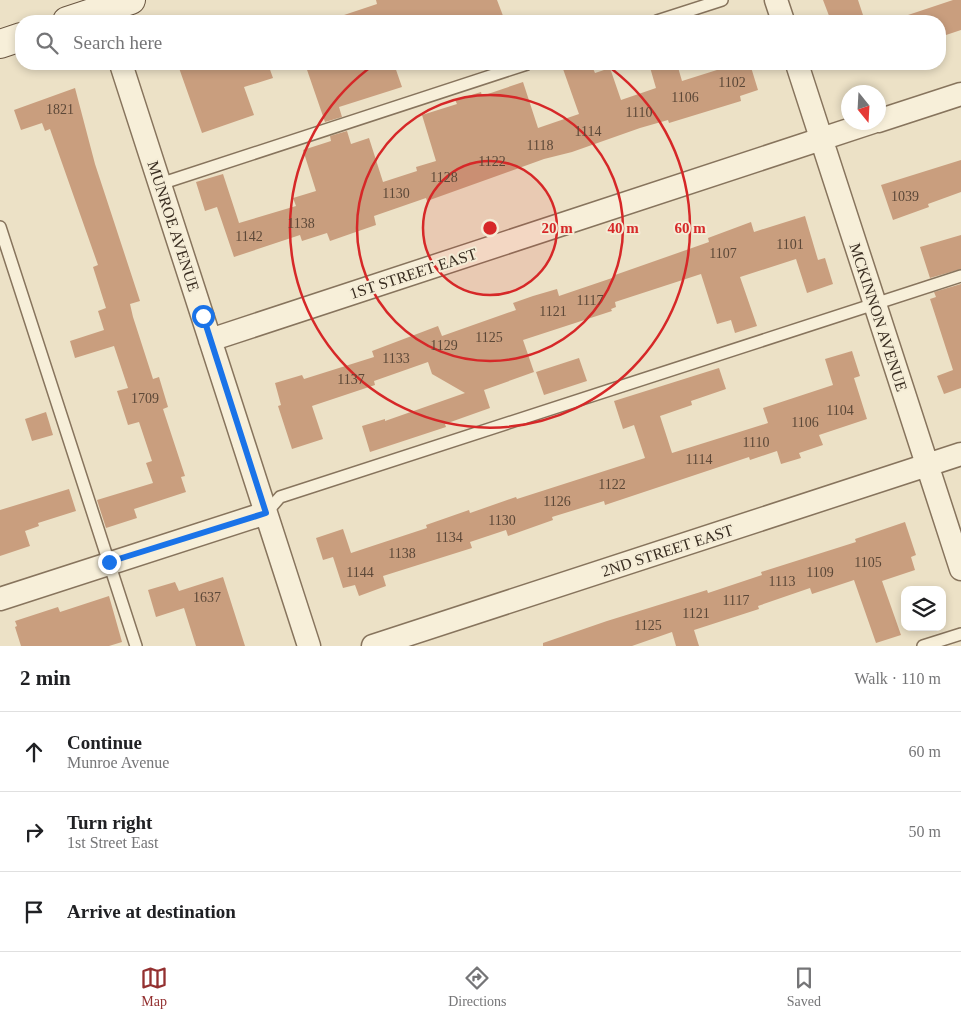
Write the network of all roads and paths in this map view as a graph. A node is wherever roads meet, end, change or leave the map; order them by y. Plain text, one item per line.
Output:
1 (131, 0) edge
2 (722, 0) edge
3 (776, 0) edge
4 (104, 10) edge
5 (87, 15) edge
6 (676, 15) edge
7 (781, 15) edge
8 (15, 39) edge
9 (0, 44) edge
10 (123, 70) edge
11 (509, 70) edge
12 (799, 70) edge
13 (961, 94) edge
14 (886, 118) edge
15 (849, 130) edge
16 (822, 139) junction
17 (160, 184) junction
18 (0, 227) edge
19 (961, 276) edge
20 (874, 304) junction
21 (210, 340) junction
22 (961, 454) edge
23 (928, 464) junction
24 (266, 513) junction
25 (109, 562) junction
26 (961, 569) edge
27 (0, 599) edge
28 (961, 634) edge
29 (136, 646) edge
30 (309, 646) edge
31 (374, 646) edge
32 (923, 646) edge

1 - 4 main road
2 - 6 lane
3 - 7 street
4 - 5 main road
8 - 9 main road
10 - 17 street, MUNROE AVENUE
11 - 17 lane
12 - 16 street, MCKINNON AVENUE
13 - 14 street
15 - 16 street, 1ST STREET EAST
16 - 20 street, MCKINNON AVENUE
16 - 21 street, 1ST STREET EAST
17 - 21 street, MUNROE AVENUE
18 - 25 lane
19 - 20 lane
20 - 23 street, MCKINNON AVENUE
20 - 24 lane
21 - 24 street, MUNROE AVENUE
22 - 23 street, 2ND STREET EAST
23 - 26 street, MCKINNON AVENUE
23 - 31 street, 2ND STREET EAST
24 - 25 street
24 - 30 street, MUNROE AVENUE
25 - 27 street
25 - 29 lane
28 - 32 lane

